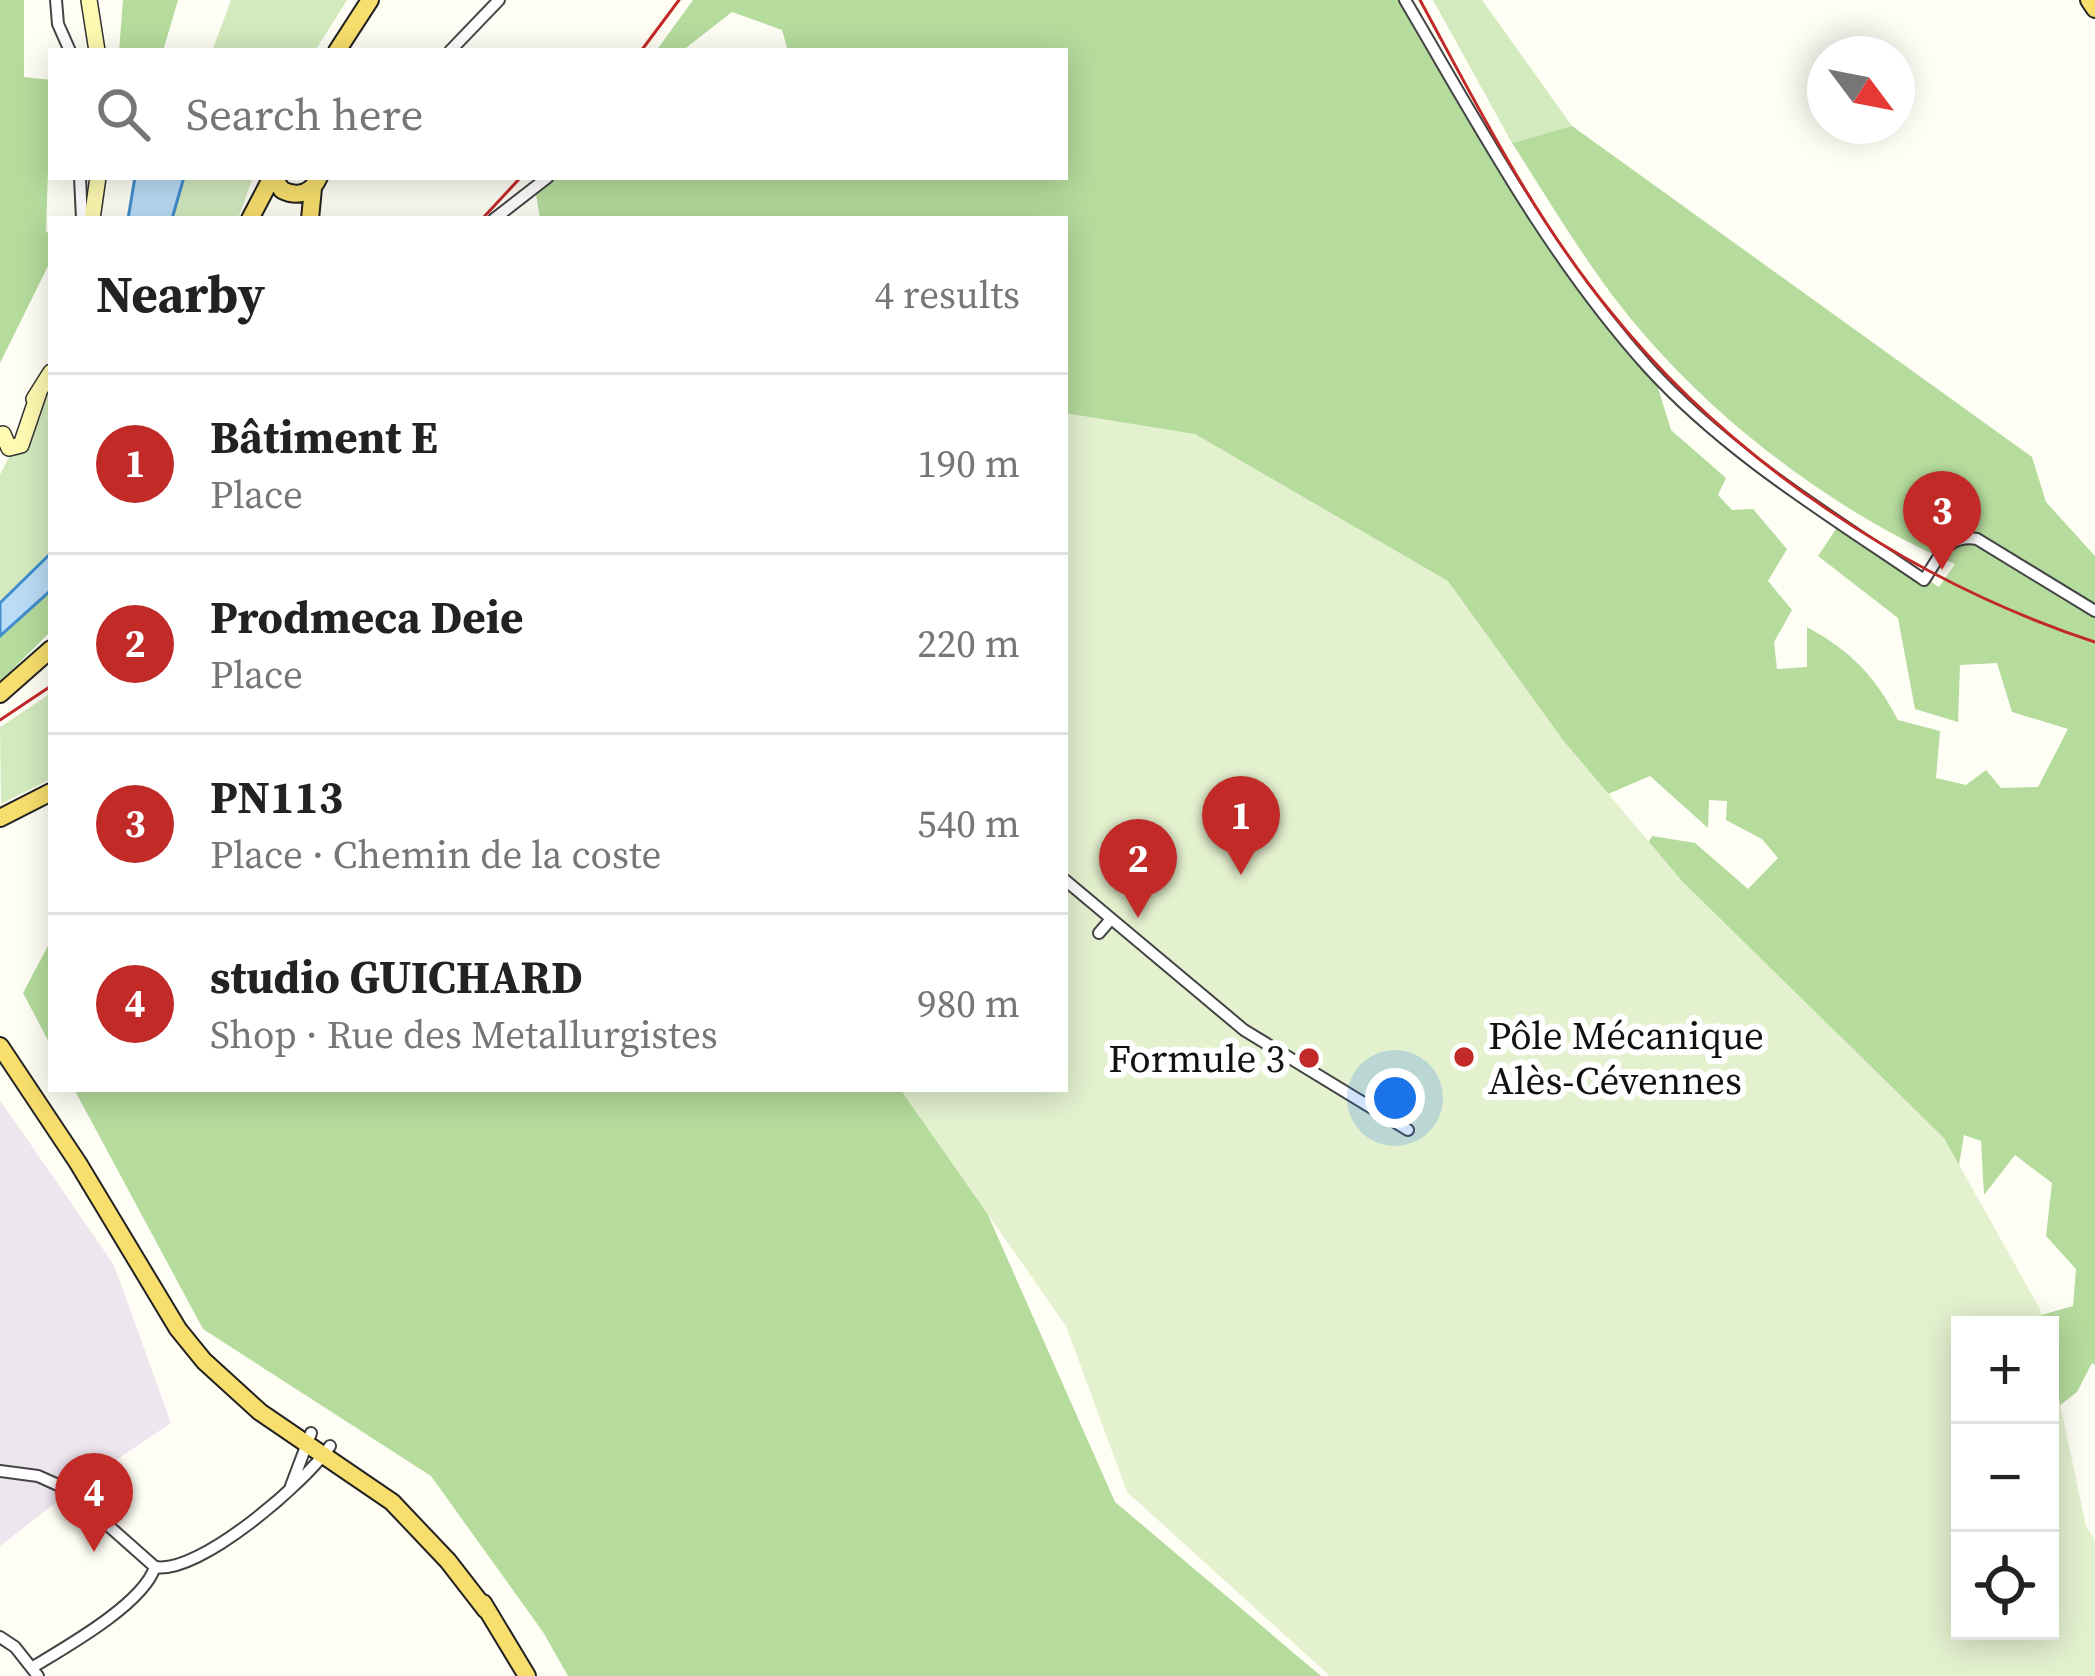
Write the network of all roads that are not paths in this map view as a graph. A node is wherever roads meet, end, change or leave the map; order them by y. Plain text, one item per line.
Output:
1 (56, 0) edge
2 (89, 0) edge
3 (371, 0) edge
4 (499, 0) edge
5 (1406, 0) edge
6 (2089, 0) edge
7 (2095, 9) edge
8 (69, 48) edge
9 (97, 48) edge
10 (342, 48) edge
11 (453, 48) edge
12 (80, 180) edge
13 (98, 180) edge
14 (271, 180) edge
15 (276, 180) edge
16 (544, 180) edge
17 (320, 181) edge
18 (289, 193) junction
19 (82, 216) edge
20 (92, 216) edge
21 (252, 216) edge
22 (263, 216) edge
23 (305, 216) edge
24 (308, 216) edge
25 (498, 216) edge
26 (48, 377) edge
27 (8, 437) edge
28 (2095, 611) edge
29 (48, 652) edge
30 (0, 694) edge
31 (48, 794) edge
32 (0, 818) edge
33 (1068, 882) edge
34 (1112, 919) junction
35 (1099, 933) dead end
36 (0, 1046) edge
37 (1408, 1130) dead end
38 (309, 1438) junction
39 (328, 1450) junction
40 (0, 1471) edge
41 (290, 1486) junction
42 (155, 1567) junction
43 (0, 1636) edge
44 (36, 1672) edge
45 (527, 1676) edge

1 - 8 street
2 - 9 main road
3 - 10 main road
4 - 11 street
5 - 28 street
6 - 7 main road
12 - 19 street
13 - 20 main road
14 - 21 main road
15 - 18 main road
16 - 25 street
17 - 18 main road
17 - 24 main road
18 - 22 main road
18 - 23 main road
26 - 27 main road
29 - 30 main road
31 - 32 main road
33 - 34 street
34 - 35 street
34 - 37 street
36 - 38 main road
38 - 39 main road
38 - 41 street
39 - 41 street
39 - 45 main road
40 - 42 street
41 - 42 street
42 - 44 street
43 - 44 street

